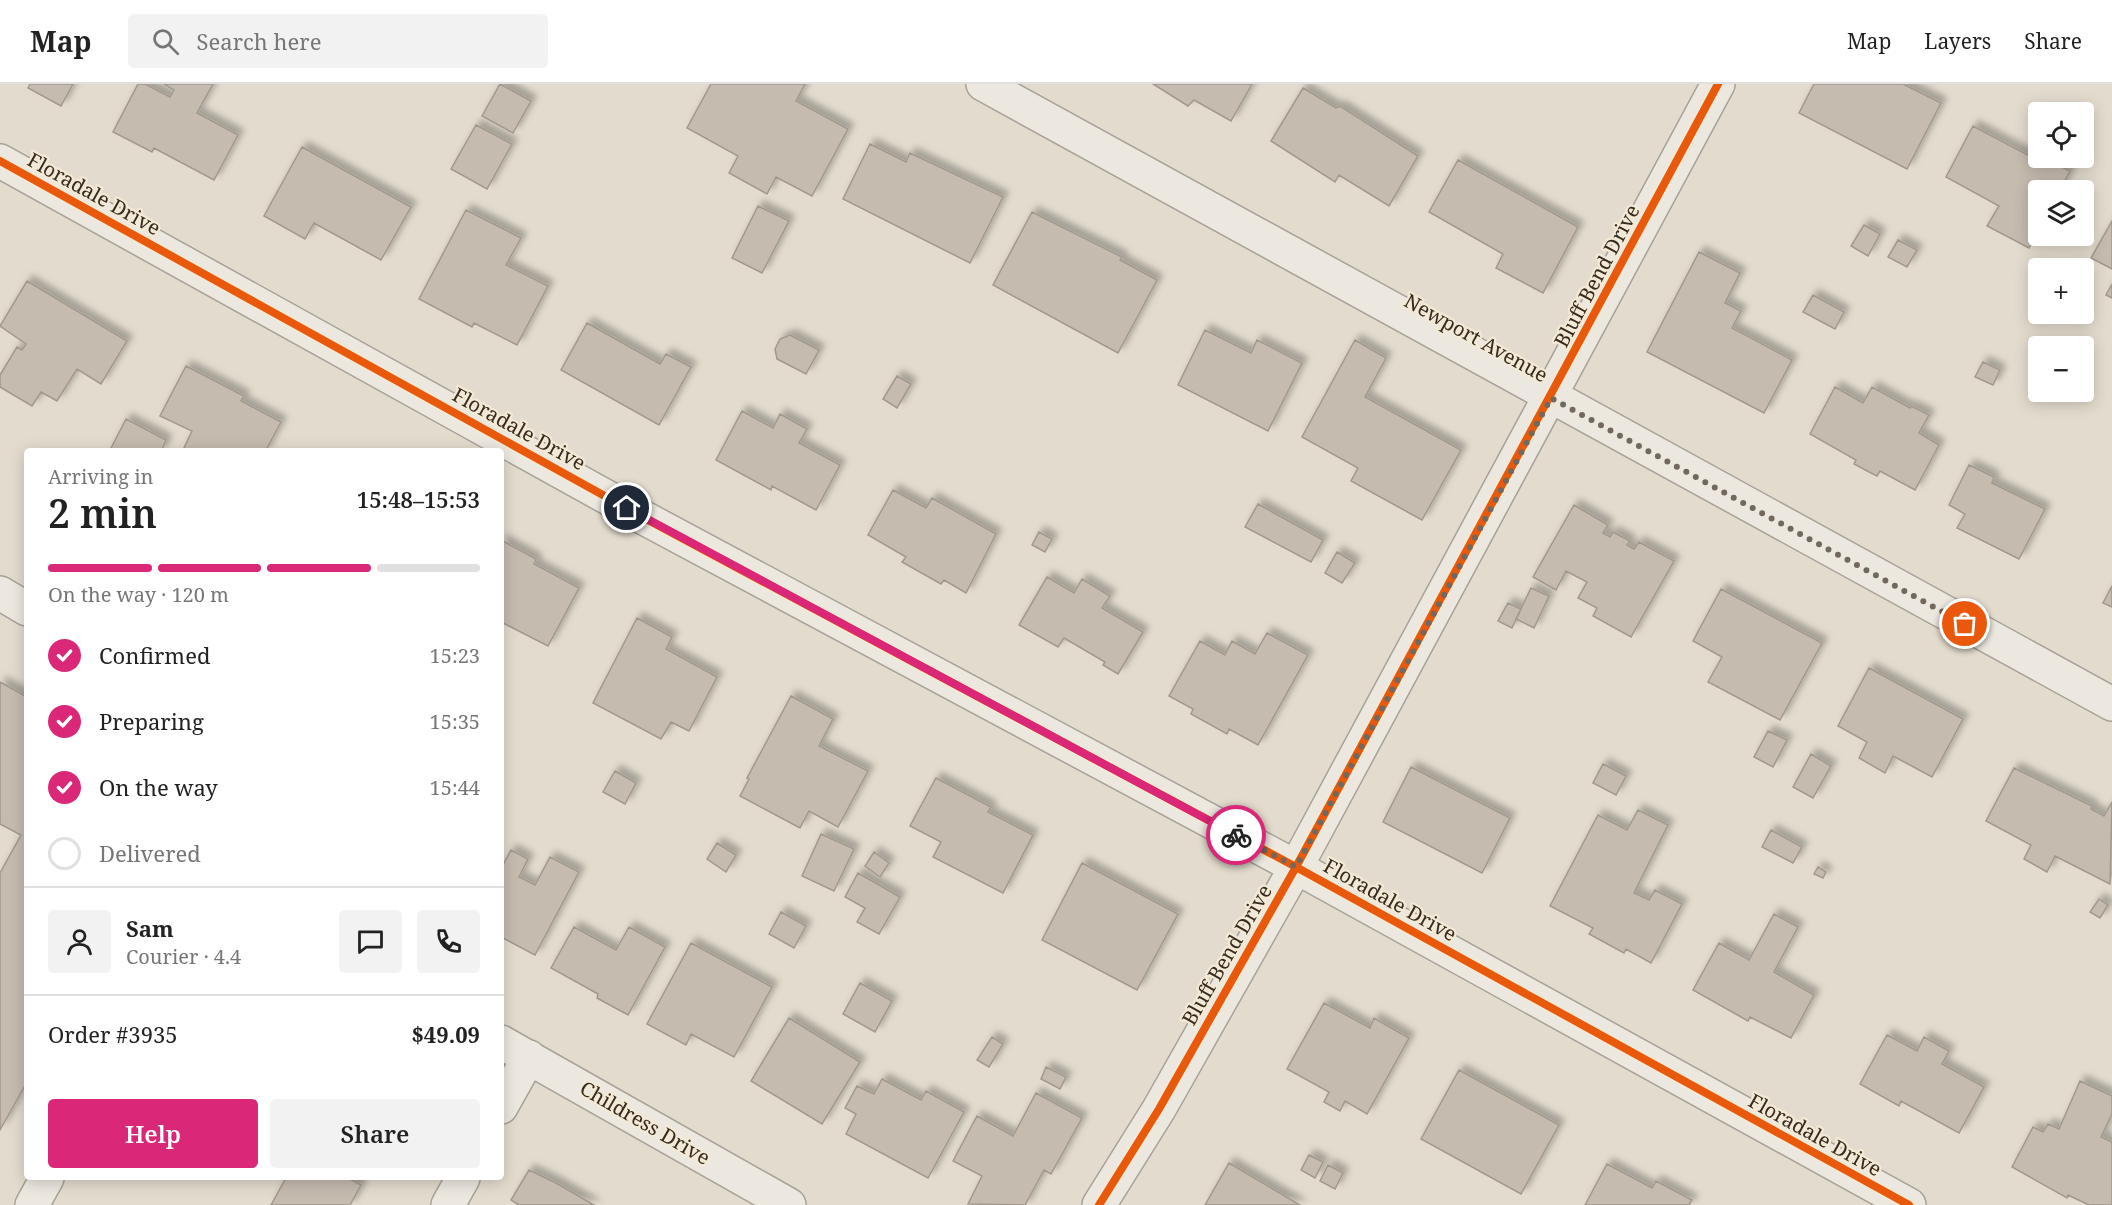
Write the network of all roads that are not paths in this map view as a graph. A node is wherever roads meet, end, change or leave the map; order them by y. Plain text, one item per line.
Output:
1 (983, 84) edge
2 (1718, 84) edge
3 (0, 161) edge
4 (1551, 398) junction
5 (0, 593) edge
6 (24, 607) edge
7 (2112, 704) edge
8 (1296, 867) junction
9 (515, 1049) edge
10 (504, 1095) edge
11 (46, 1180) edge
12 (462, 1180) edge
13 (32, 1205) edge
14 (448, 1205) edge
15 (789, 1205) edge
16 (1099, 1205) edge
17 (1909, 1205) edge

1 - 4 street, Newport Avenue
2 - 4 street, Bluff Bend Drive
3 - 8 street, Floradale Drive
4 - 7 street, Newport Avenue
4 - 8 street, Bluff Bend Drive
5 - 6 street
8 - 16 street, Bluff Bend Drive
8 - 17 street, Floradale Drive
9 - 10 street
9 - 15 street, Childress Drive
11 - 13 street
12 - 14 street

